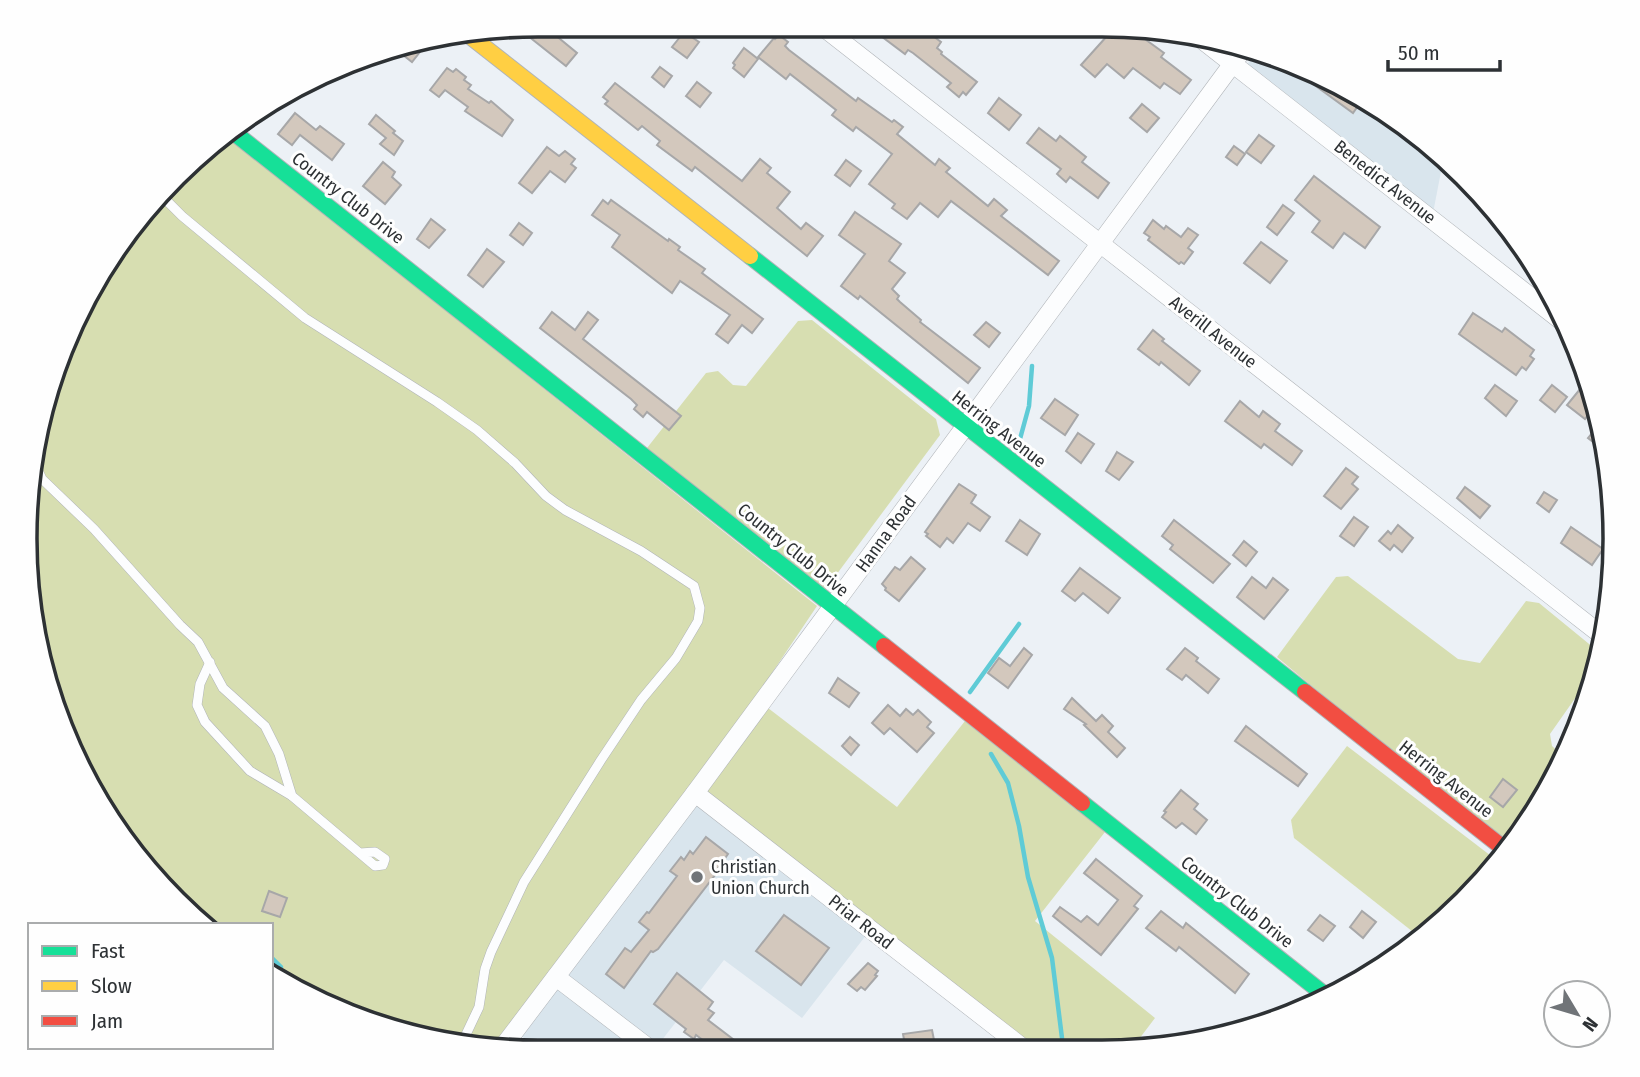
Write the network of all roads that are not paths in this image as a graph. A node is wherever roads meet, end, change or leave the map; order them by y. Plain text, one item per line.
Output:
1 (837, 37) edge
2 (476, 41) edge
3 (1238, 57) edge
4 (238, 136) edge
5 (167, 201) edge
6 (1100, 244) junction
7 (1548, 310) edge
8 (965, 427) junction
9 (40, 479) edge
10 (833, 607) junction
11 (1595, 630) edge
12 (210, 662) junction
13 (695, 793) junction
14 (292, 796) junction
15 (1499, 845) edge
16 (360, 853) dead end
17 (556, 977) junction
18 (1319, 991) edge
19 (466, 1035) edge
20 (509, 1039) edge
21 (638, 1040) edge
22 (1013, 1040) edge

1 - 6 street, Averill Avenue
2 - 8 street, Herring Avenue
3 - 6 street, Hanna Road
3 - 7 street, Benedict Avenue
4 - 10 street, Country Club Drive
5 - 19 lane
6 - 8 street, Hanna Road
6 - 11 street, Averill Avenue
8 - 10 street, Hanna Road
8 - 15 street, Herring Avenue
9 - 12 lane
10 - 13 street, Hanna Road
10 - 18 street, Country Club Drive
12 - 14 lane
12 - 14 lane
13 - 17 street, Hanna Road
13 - 22 street, Priar Road
14 - 16 lane
17 - 20 street, Hanna Road
17 - 21 street

